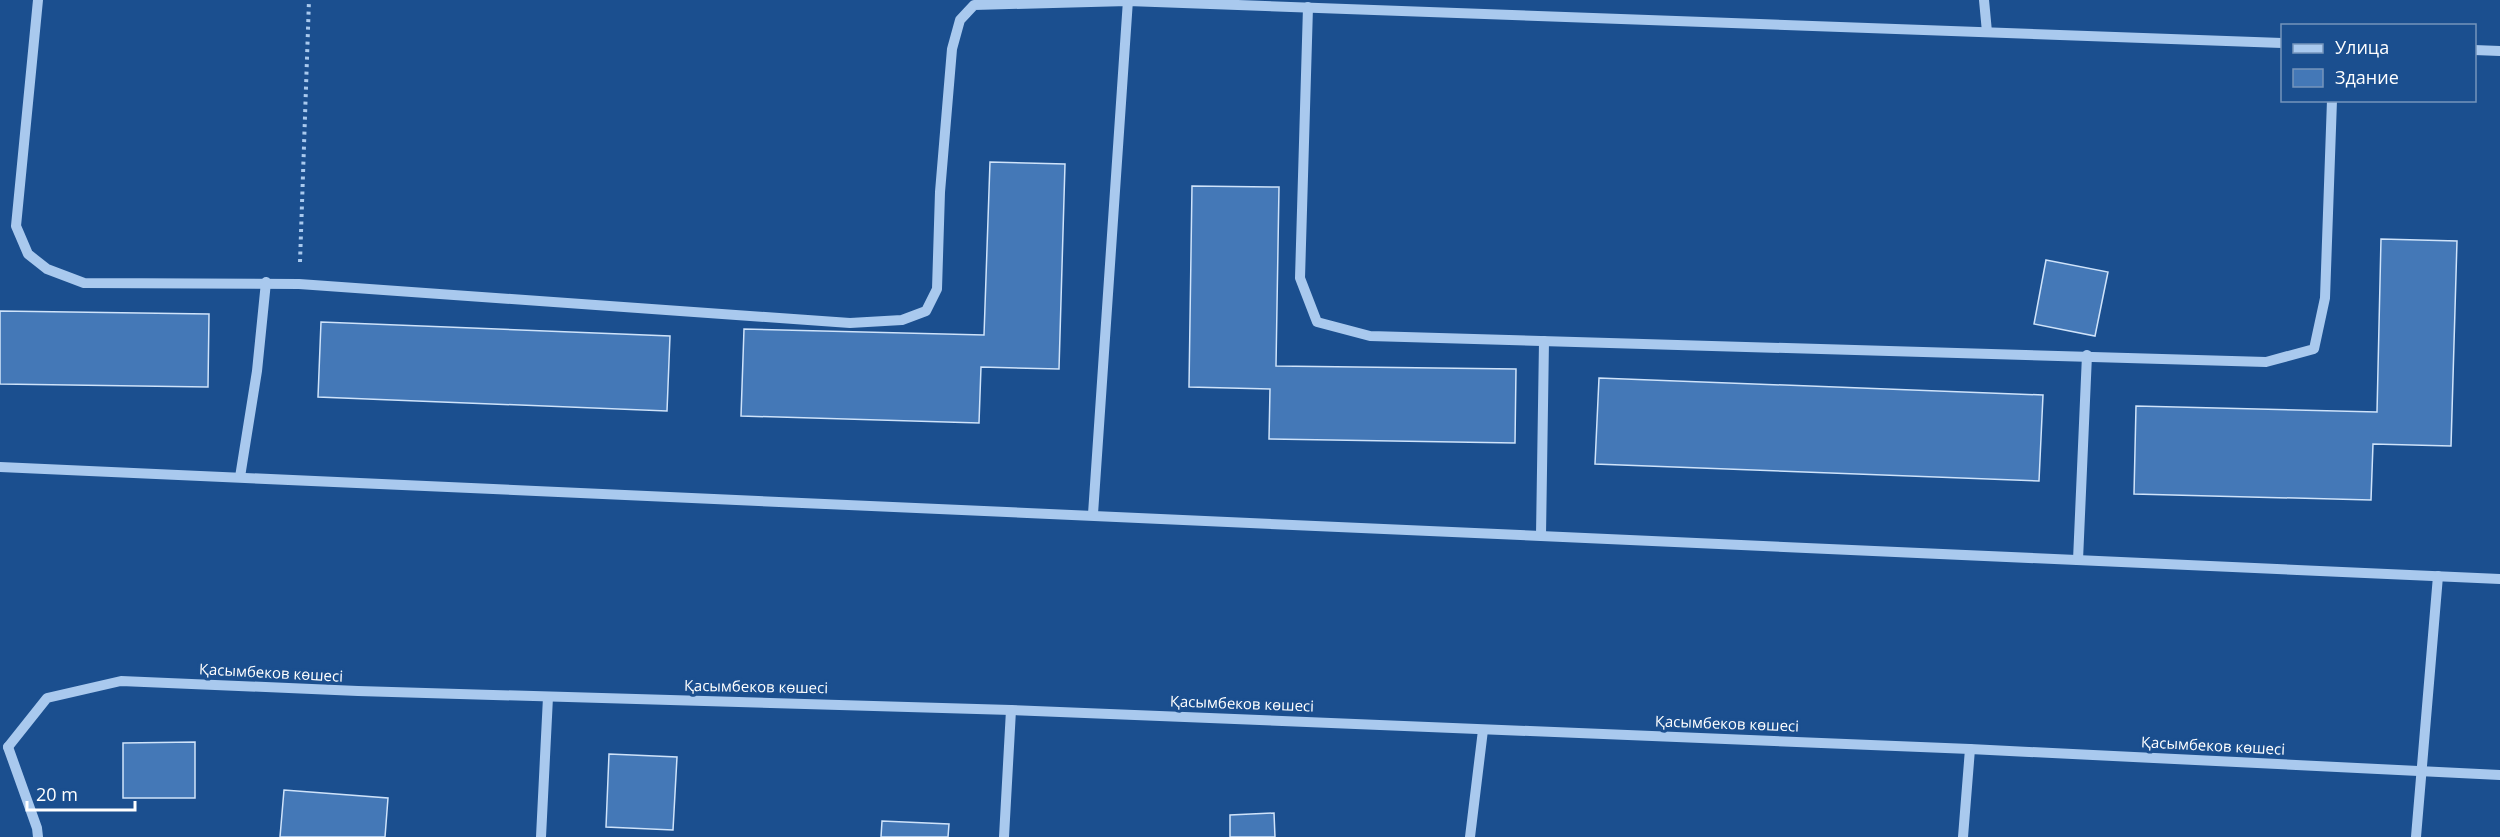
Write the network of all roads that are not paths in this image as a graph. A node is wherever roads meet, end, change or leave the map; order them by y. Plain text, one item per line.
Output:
1 (38, 0) edge
2 (1128, 0) edge
3 (1984, 0) edge
4 (1308, 7) junction
5 (1987, 32) junction
6 (2281, 43) edge
7 (2476, 50) edge
8 (2500, 51) edge
9 (2332, 102) edge
10 (266, 282) junction
11 (1544, 341) junction
12 (2087, 355) junction
13 (0, 467) edge
14 (240, 477) junction
15 (1093, 514) junction
16 (1541, 535) junction
17 (2078, 560) junction
18 (2438, 576) junction
19 (2500, 579) edge
20 (548, 697) junction
21 (1011, 710) junction
22 (1483, 730) junction
23 (4, 747) edge
24 (1970, 749) junction
25 (2421, 771) junction
26 (2500, 775) edge
27 (38, 837) edge
28 (541, 837) edge
29 (1004, 837) edge
30 (1470, 837) edge
31 (1962, 837) edge
32 (2416, 837) edge

1 - 10 street
2 - 4 street
2 - 10 street
2 - 15 street
3 - 5 street
4 - 5 street
4 - 11 street
5 - 6 street
7 - 8 street
9 - 12 street
10 - 14 street
11 - 12 street
11 - 16 street
12 - 17 street
13 - 14 street
14 - 15 street
15 - 16 street
16 - 17 street
17 - 18 street
18 - 19 street
18 - 25 street
20 - 21 street, Қасымбеков көшесі
20 - 23 street, Қасымбеков көшесі
20 - 28 street
21 - 22 street, Қасымбеков көшесі
21 - 29 street
22 - 24 street, Қасымбеков көшесі
22 - 30 street
23 - 27 street
24 - 25 street, Қасымбеков көшесі
24 - 31 street
25 - 26 street, Қасымбеков көшесі
25 - 32 street

